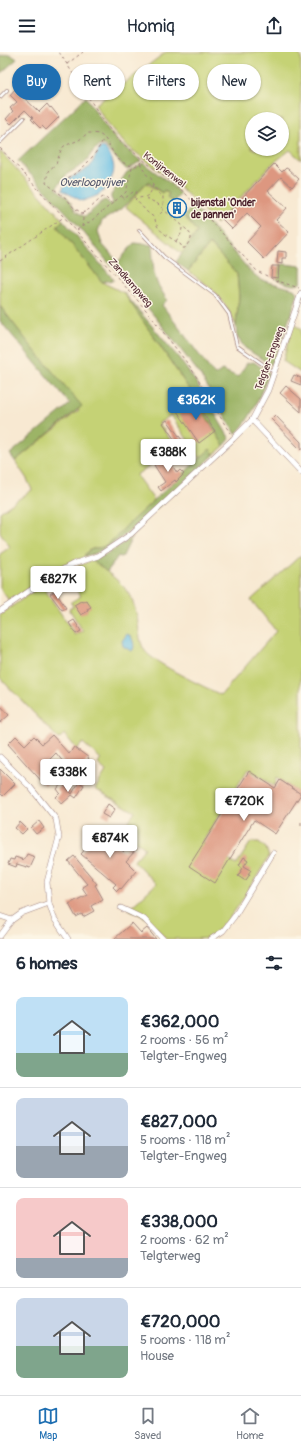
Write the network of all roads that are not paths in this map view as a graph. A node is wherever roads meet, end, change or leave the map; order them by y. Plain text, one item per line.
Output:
1 (7, 90) dead end
2 (0, 97) edge
3 (24, 118) dead end
4 (0, 142) edge
5 (139, 230) dead end
6 (301, 293) edge
7 (274, 372) junction
8 (252, 420) junction
9 (301, 472) edge
10 (0, 611) edge
11 (1, 761) edge
12 (273, 854) dead end
13 (49, 903) junction
14 (121, 908) dead end
15 (0, 916) edge
16 (12, 920) junction
17 (0, 936) edge
18 (68, 939) edge
19 (163, 939) edge
20 (211, 939) edge

1 - 2 lane
3 - 4 lane
5 - 7 lane
6 - 7 street, Telgter-Engweg
7 - 8 street, Telgter-Engweg
8 - 9 street
8 - 10 street, Telgter-Engweg
11 - 13 street
12 - 20 street
13 - 16 street
13 - 18 street
14 - 19 street
15 - 16 street
16 - 17 street

